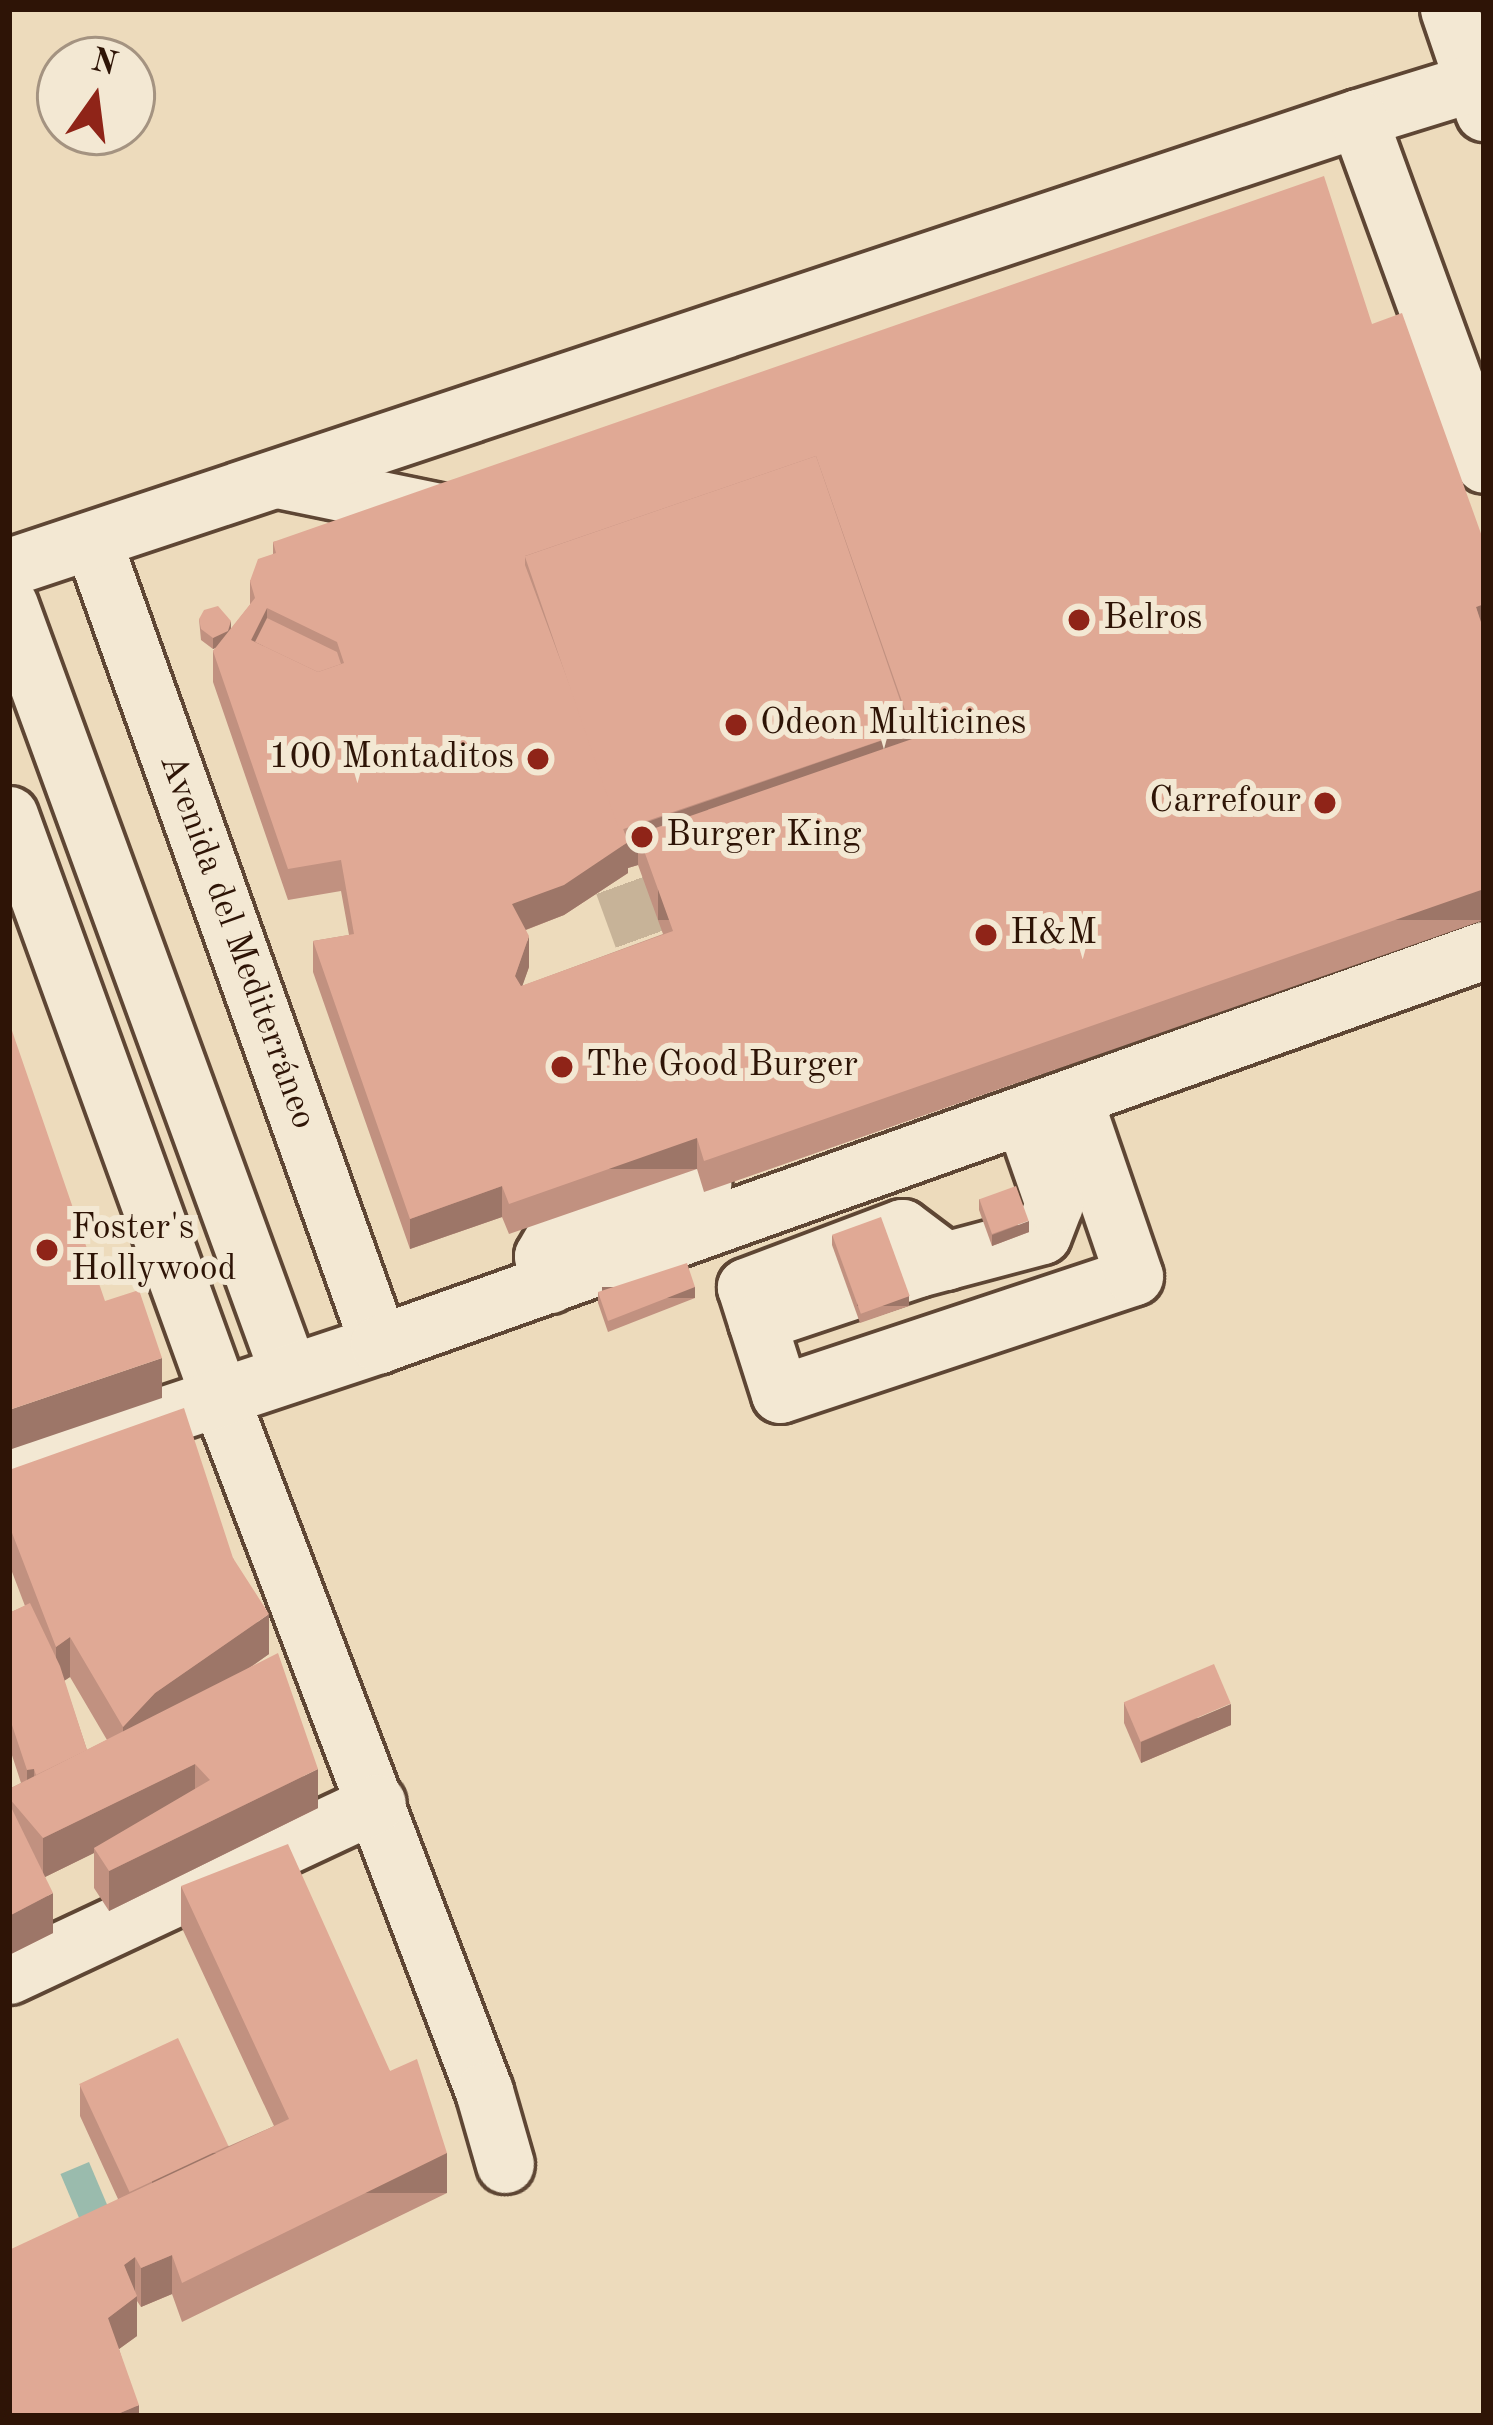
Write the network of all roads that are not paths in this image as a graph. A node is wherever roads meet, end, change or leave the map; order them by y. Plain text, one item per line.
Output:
1 (1449, 9) edge
2 (1479, 97) edge
3 (1358, 118) junction
4 (1484, 464) edge
5 (277, 478) junction
6 (445, 513) edge
7 (92, 540) junction
8 (9, 567) edge
9 (9, 605) edge
10 (9, 815) edge
11 (1484, 950) edge
12 (1048, 1106) junction
13 (702, 1184) edge
14 (550, 1285) junction
15 (379, 1344) junction
16 (290, 1373) junction
17 (220, 1398) junction
18 (9, 1467) edge
19 (377, 1803) junction
20 (9, 1975) edge
21 (505, 2164) dead end

1 - 2 street
2 - 3 street
3 - 4 street
3 - 5 street
5 - 6 street
5 - 7 street
7 - 8 street
7 - 15 street, Avenida del Mediterráneo
9 - 16 street
10 - 17 street
11 - 12 street
12 - 12 street
12 - 14 street
13 - 14 street
14 - 15 street
15 - 16 street
16 - 17 street
17 - 18 street
17 - 19 street
19 - 20 street
19 - 21 street

